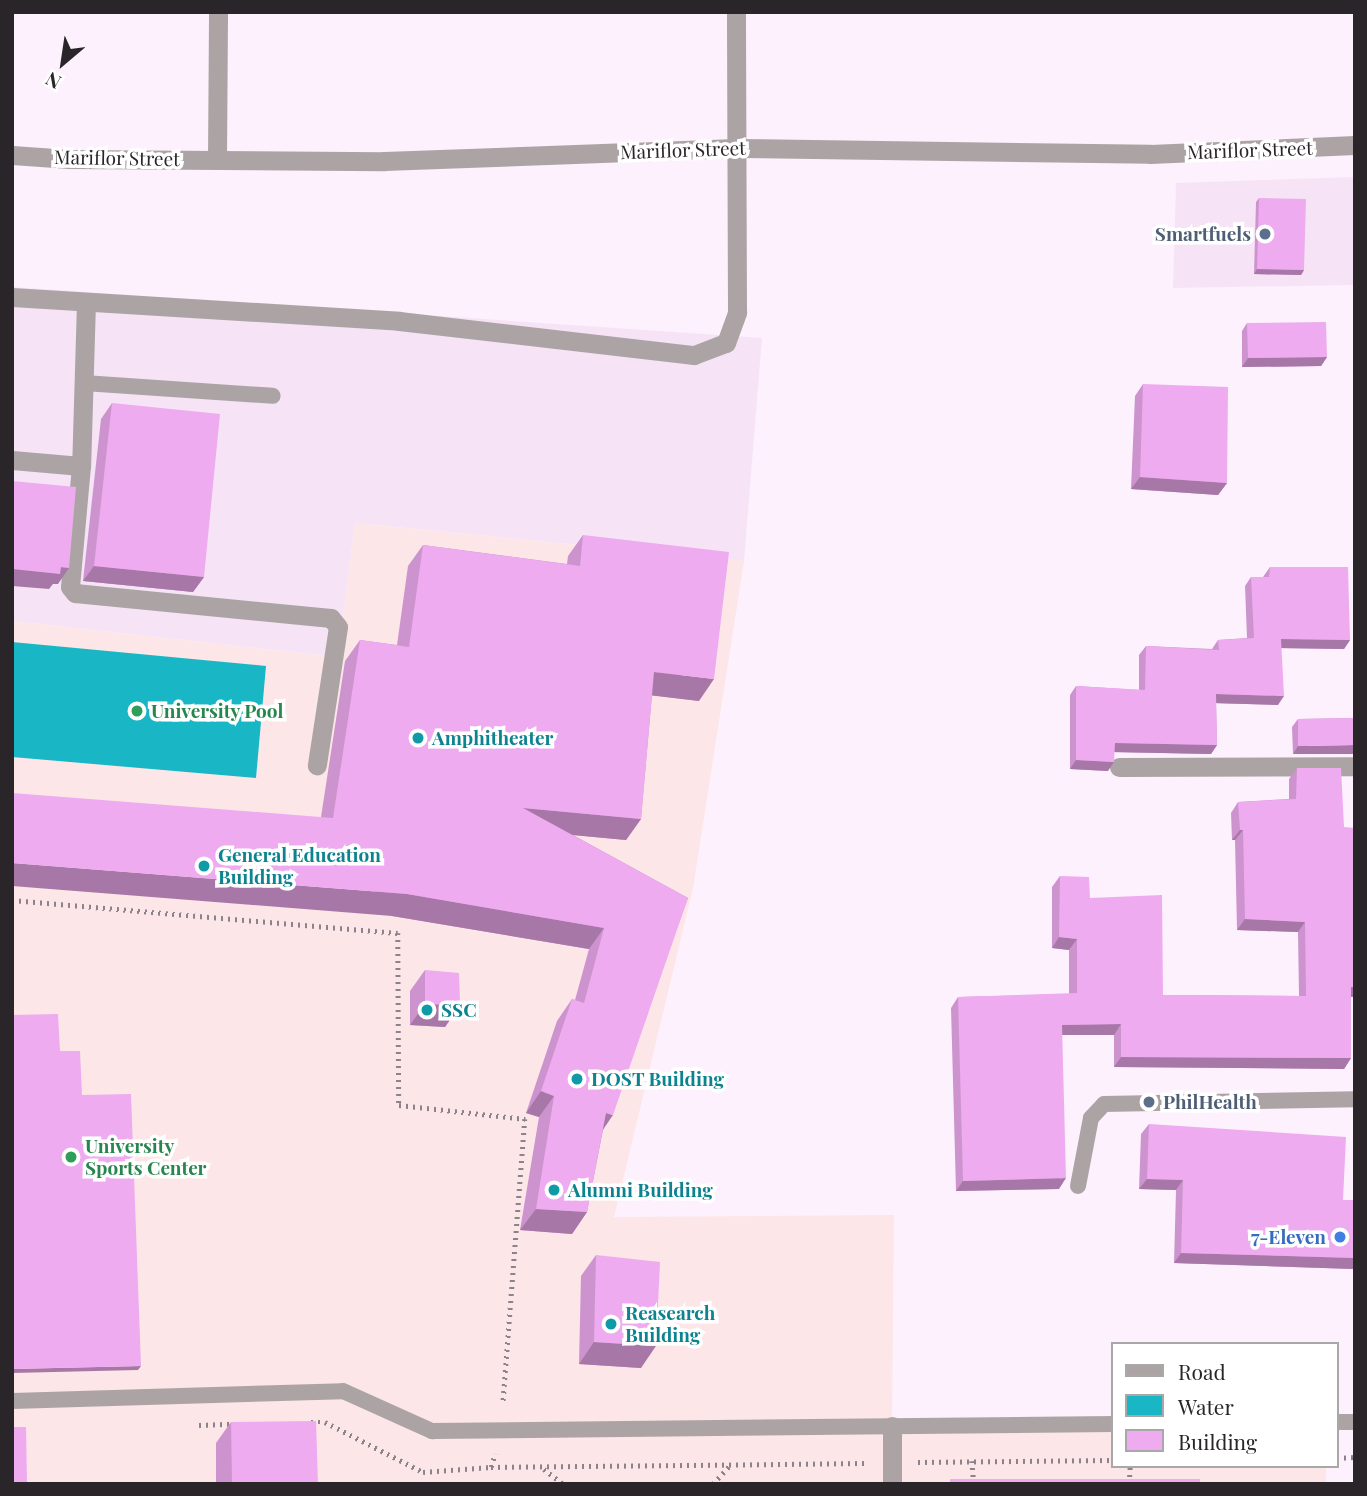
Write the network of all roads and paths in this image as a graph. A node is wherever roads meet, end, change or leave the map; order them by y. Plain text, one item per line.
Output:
1 (218, 12) edge
2 (736, 12) edge
3 (1355, 145) edge
4 (737, 148) junction
5 (12, 155) edge
6 (217, 160) junction
7 (12, 297) edge
8 (86, 302) junction
9 (84, 383) junction
10 (273, 396) dead end
11 (12, 460) edge
12 (81, 467) junction
13 (317, 765) dead end
14 (1355, 766) edge
15 (1119, 767) dead end
16 (12, 900) edge
17 (1355, 1099) edge
18 (1079, 1186) dead end
19 (12, 1401) edge
20 (298, 1422) edge
21 (244, 1424) edge
22 (1112, 1424) edge
23 (190, 1425) dead end
24 (892, 1426) junction
25 (501, 1432) junction
26 (1112, 1460) edge
27 (972, 1461) junction
28 (892, 1463) junction
29 (731, 1464) junction
30 (491, 1467) junction
31 (544, 1469) junction
32 (559, 1483) edge
33 (713, 1484) edge
34 (892, 1484) edge
35 (974, 1484) edge

1 - 6 street
2 - 4 street
3 - 4 street, Mariflor Street
4 - 6 street, Mariflor Street
4 - 8 street
5 - 6 street, Mariflor Street
7 - 8 street
8 - 9 street
9 - 10 lane
9 - 12 street
11 - 12 street
12 - 13 street
14 - 15 street
16 - 25 path
17 - 18 lane
19 - 25 lane
20 - 30 path
21 - 23 path
22 - 24 lane
24 - 25 lane
24 - 28 street
25 - 30 path
26 - 27 path
27 - 28 path
27 - 35 path
28 - 29 path
28 - 34 street
29 - 31 path
29 - 33 path
30 - 31 path
31 - 32 path

